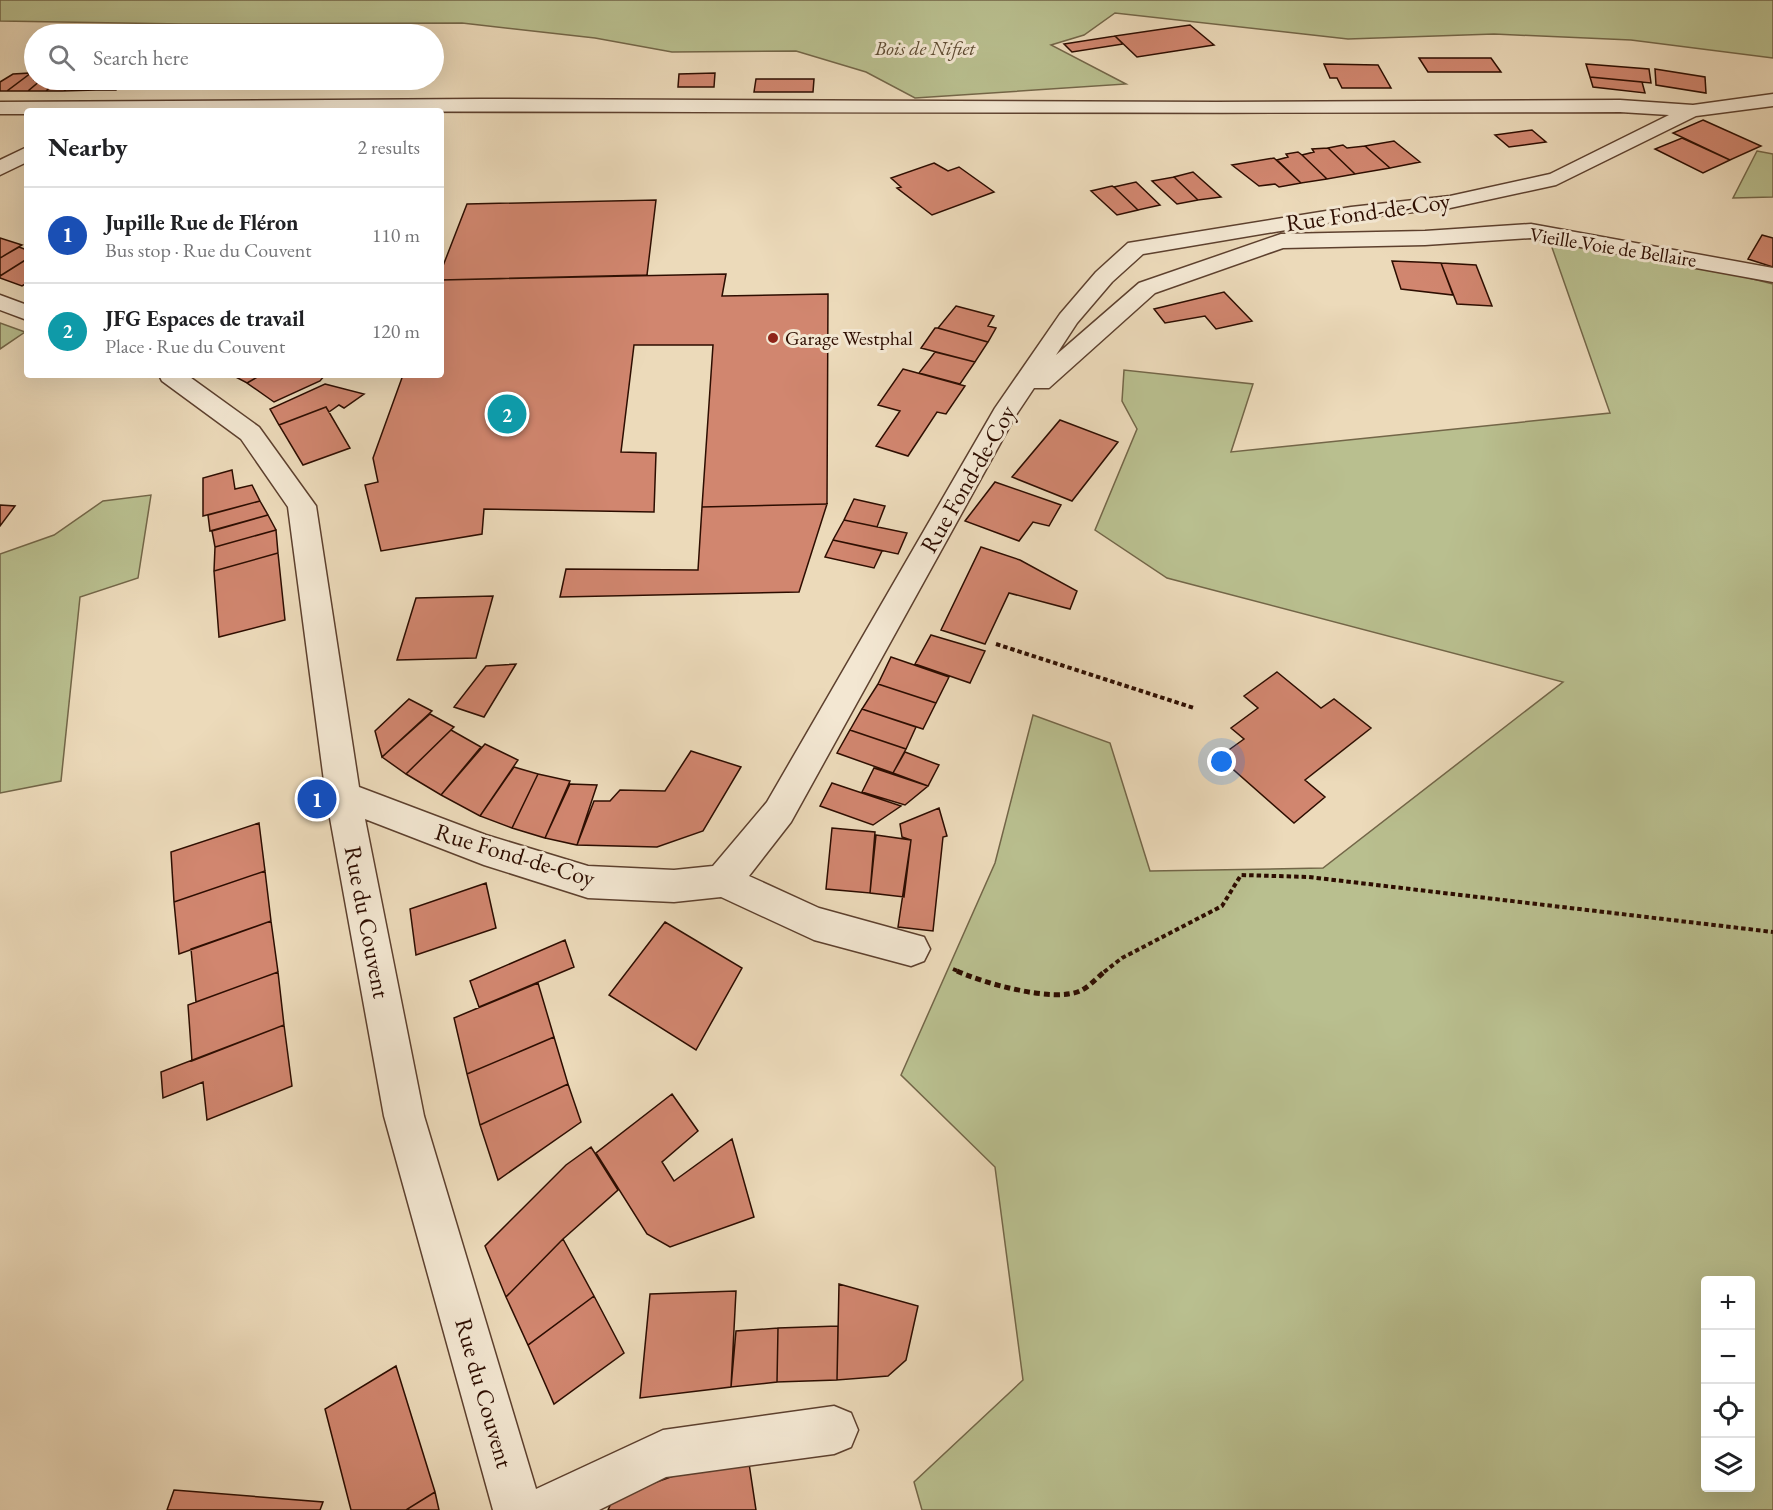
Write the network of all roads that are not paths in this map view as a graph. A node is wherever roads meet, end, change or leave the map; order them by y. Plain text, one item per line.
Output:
1 (1773, 100) edge
2 (0, 108) edge
3 (24, 108) edge
4 (444, 108) edge
5 (1693, 111) junction
6 (24, 155) edge
7 (0, 169) edge
8 (1773, 275) edge
9 (0, 302) edge
10 (24, 312) edge
11 (175, 378) edge
12 (1004, 414) junction
13 (343, 796) junction
14 (723, 881) junction
15 (911, 949) road end
16 (834, 1430) dead end
17 (518, 1510) edge
18 (546, 1510) edge

1 - 5 street
2 - 3 street
4 - 5 street
5 - 12 street, Rue Fond-de-Coy
6 - 7 street
8 - 12 street, Vieille Voie de Bellaire
9 - 10 street
11 - 13 street, Rue du Couvent
12 - 14 street, Rue Fond-de-Coy
13 - 14 street, Rue Fond-de-Coy
13 - 17 street, Rue du Couvent
14 - 15 street
16 - 18 street

